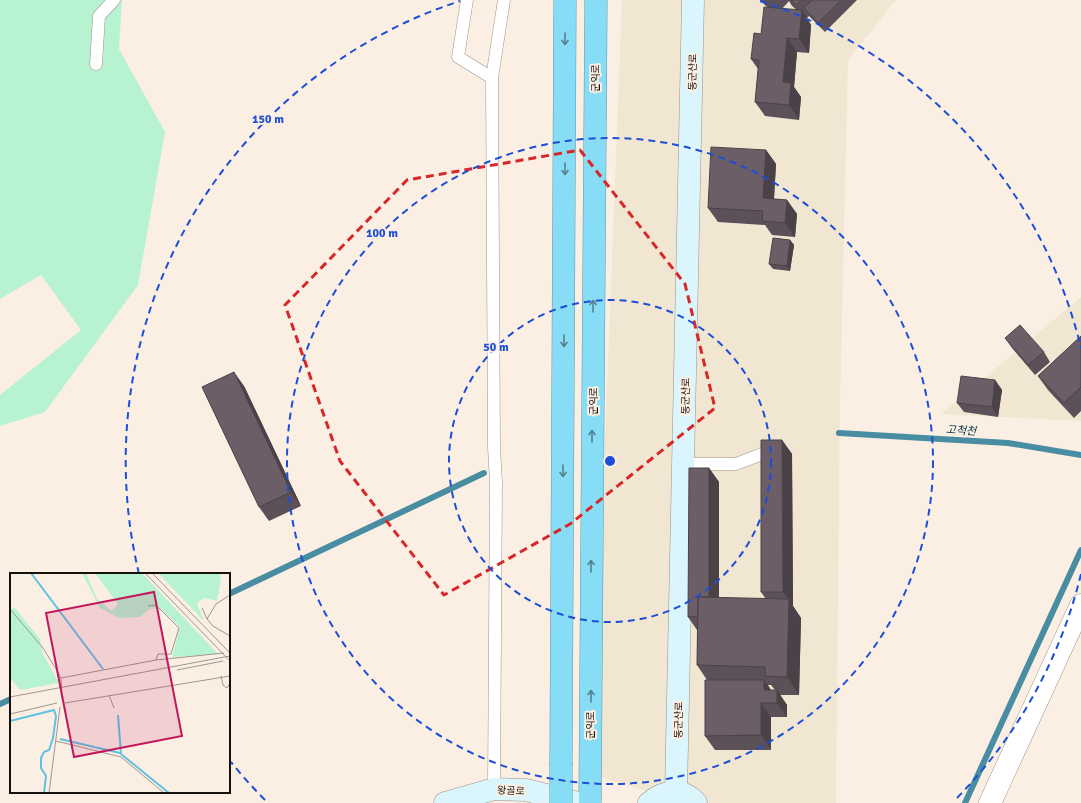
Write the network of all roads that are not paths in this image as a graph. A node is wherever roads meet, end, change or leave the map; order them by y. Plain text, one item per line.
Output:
1 (114, 0) edge
2 (467, 0) edge
3 (504, 0) edge
4 (565, 0) edge
5 (596, 0) edge
6 (693, 0) edge
7 (96, 64) dead end
8 (492, 78) junction
9 (782, 446) edge
10 (683, 464) junction
11 (1081, 605) edge
12 (494, 789) junction
13 (676, 792) junction
14 (445, 803) edge
15 (561, 803) edge
16 (578, 803) edge
17 (590, 803) edge
18 (649, 803) edge
19 (696, 803) edge
20 (990, 803) edge

1 - 7 lane
2 - 8 lane
3 - 8 lane
4 -> 15 highway, bridge
17 -> 5 highway, 군익로
6 - 10 street, 동군산로
8 - 12 lane
9 - 10 lane
10 - 13 street, 동군산로
11 - 20 street
12 - 14 street, 왕골로
12 - 16 street, 왕골로
13 - 18 street
13 - 19 street

